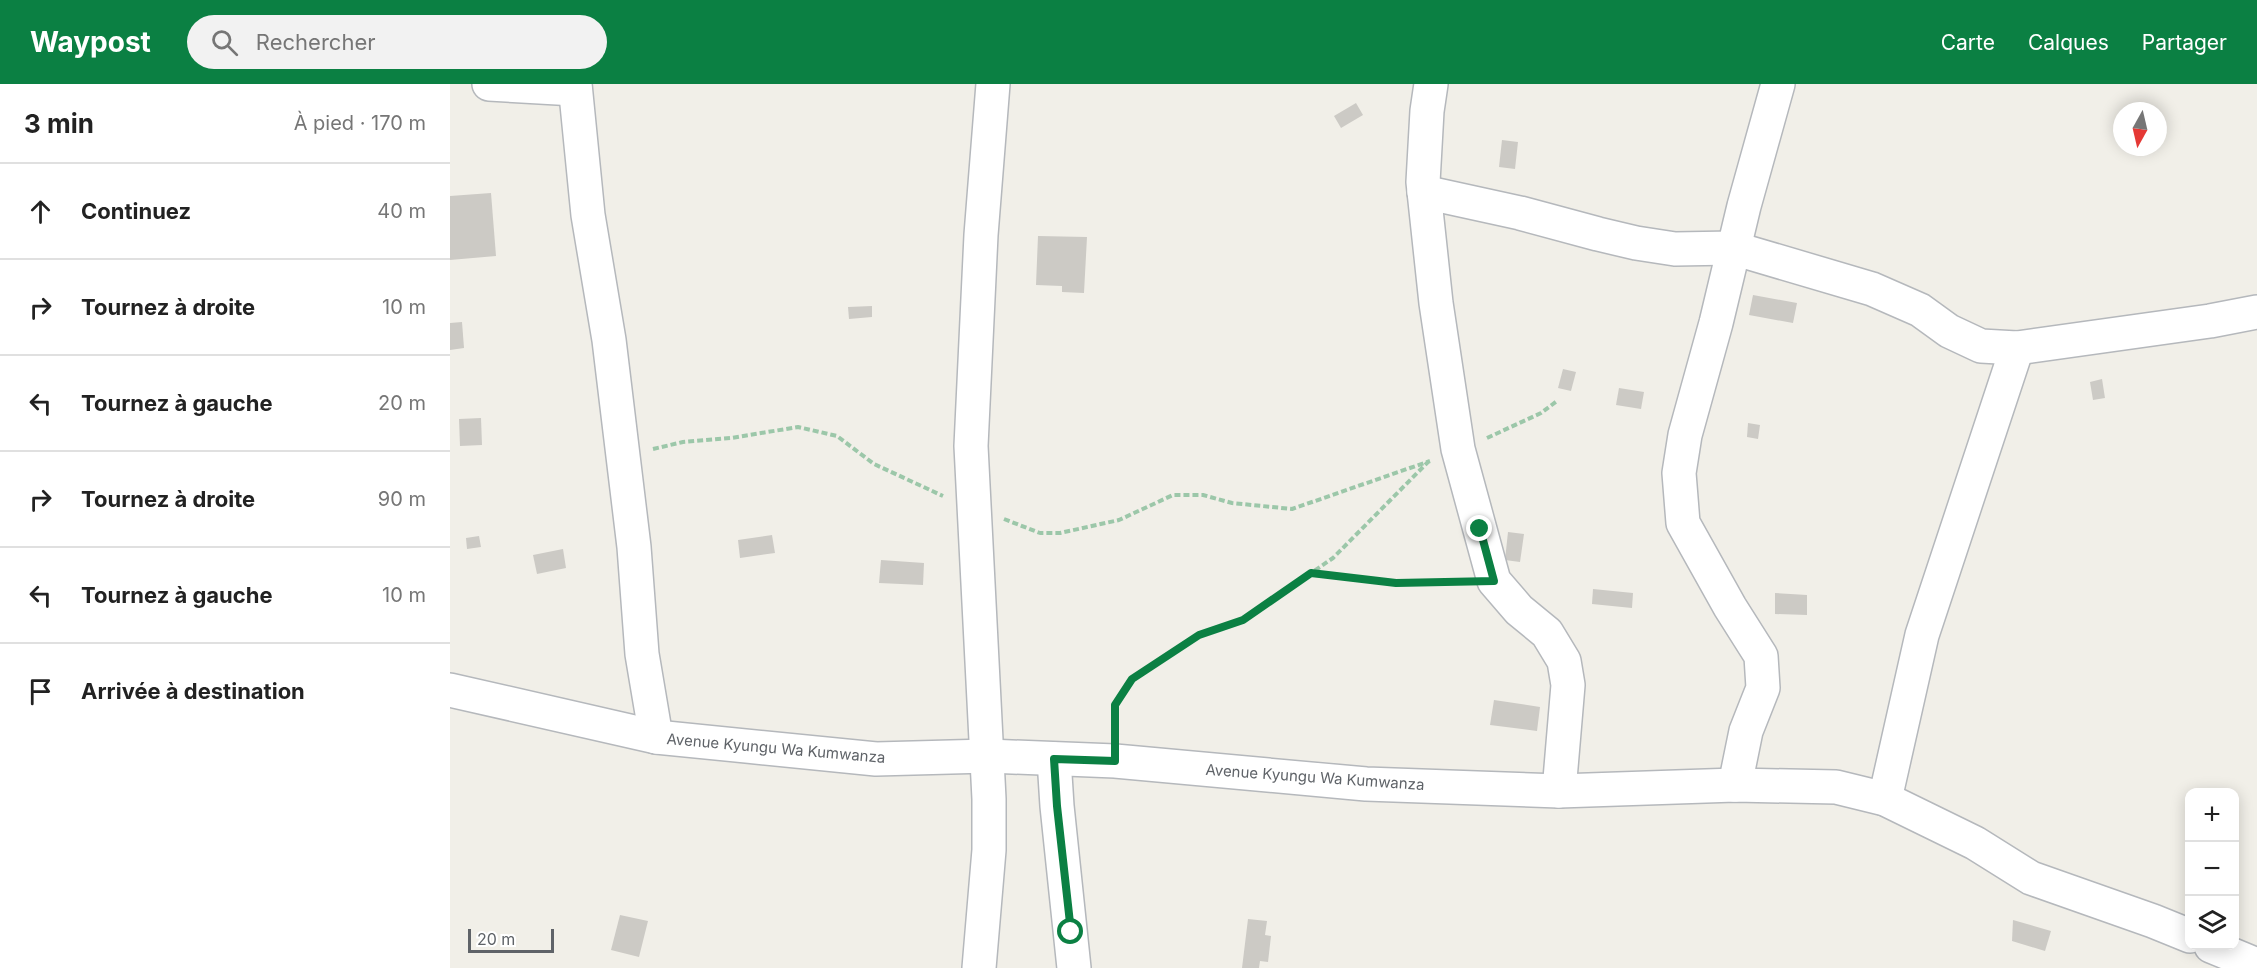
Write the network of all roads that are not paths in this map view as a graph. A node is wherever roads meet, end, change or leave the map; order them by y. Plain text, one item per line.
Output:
1 (489, 84) edge
2 (993, 84) edge
3 (1431, 84) edge
4 (1778, 84) edge
5 (575, 86) edge
6 (1424, 192) junction
7 (1733, 248) junction
8 (2257, 312) edge
9 (2017, 348) junction
10 (450, 690) edge
11 (656, 737) junction
12 (988, 756) junction
13 (1054, 759) junction
14 (1735, 785) junction
15 (1559, 790) junction
16 (1885, 799) junction
17 (2185, 934) edge
18 (2222, 950) edge
19 (2257, 965) edge
20 (979, 968) edge
21 (1074, 968) edge

1 - 5 street
2 - 12 street
3 - 6 street
4 - 7 street
5 - 11 street
6 - 7 street
6 - 15 street
7 - 9 street
7 - 14 street
8 - 9 street
9 - 16 street
10 - 11 street, Avenue Kyungu Wa Kumwanza
11 - 12 street, Avenue Kyungu Wa Kumwanza
12 - 13 street, Avenue Kyungu Wa Kumwanza
12 - 20 street
13 - 15 street, Avenue Kyungu Wa Kumwanza
13 - 21 street
14 - 15 street, Avenue Kyungu Wa Kumwanza
14 - 16 street, Avenue Kyungu Wa Kumwanza
16 - 17 street, Avenue Kyungu Wa Kumwanza
18 - 19 street

